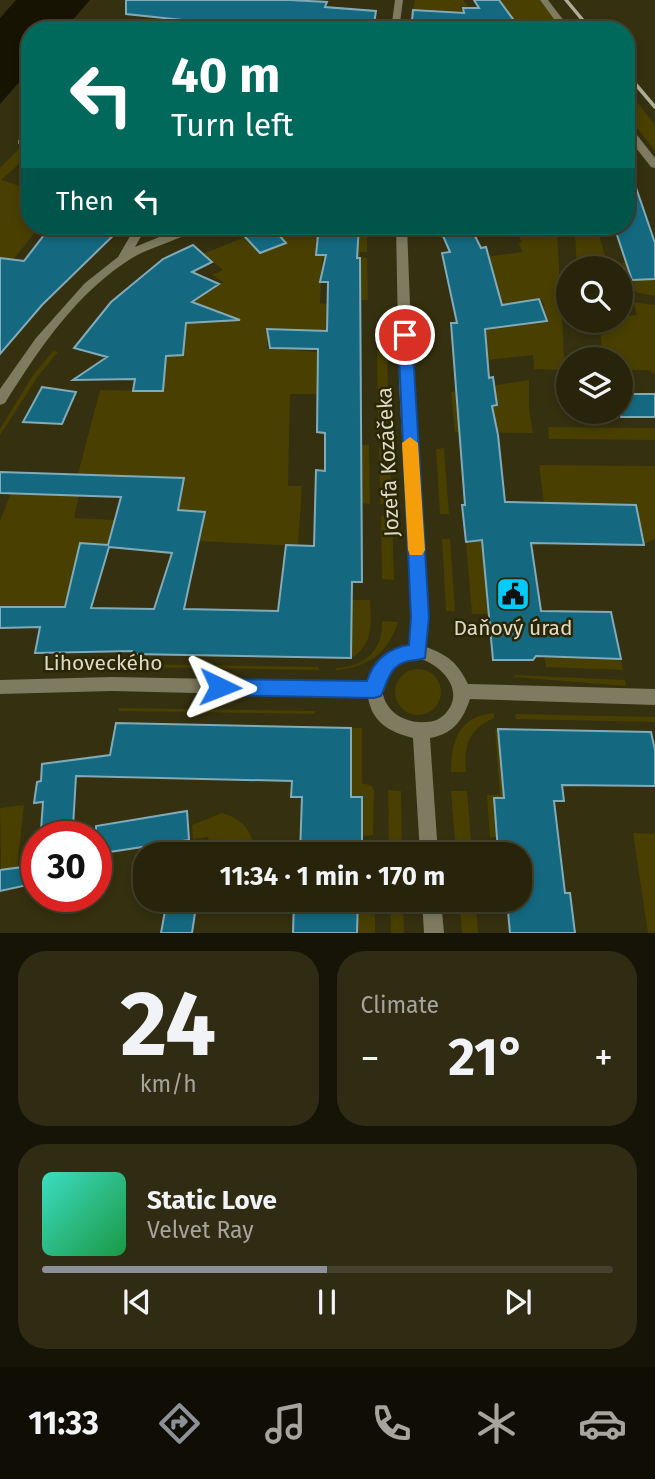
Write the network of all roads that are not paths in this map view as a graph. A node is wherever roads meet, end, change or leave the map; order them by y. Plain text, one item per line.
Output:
1 (399, 0) edge
2 (544, 0) edge
3 (396, 21) edge
4 (560, 21) edge
5 (635, 139) edge
6 (655, 165) edge
7 (136, 235) edge
8 (175, 235) edge
9 (401, 235) edge
10 (123, 259) junction
11 (0, 400) edge
12 (418, 653) junction
13 (0, 687) edge
14 (374, 690) junction
15 (462, 691) junction
16 (655, 697) edge
17 (421, 731) junction
18 (428, 842) edge
19 (433, 912) edge
20 (434, 933) edge

1 - 3 street
2 - 4 street
5 - 6 street
7 - 10 street
8 - 10 street
9 - 12 street, Jozefa Kozáčeka
10 - 11 street
12 - 14 street
12 - 15 street
13 - 14 street, Lihoveckého
14 - 17 street
15 - 16 street
15 - 17 street
17 - 18 street
19 - 20 street

